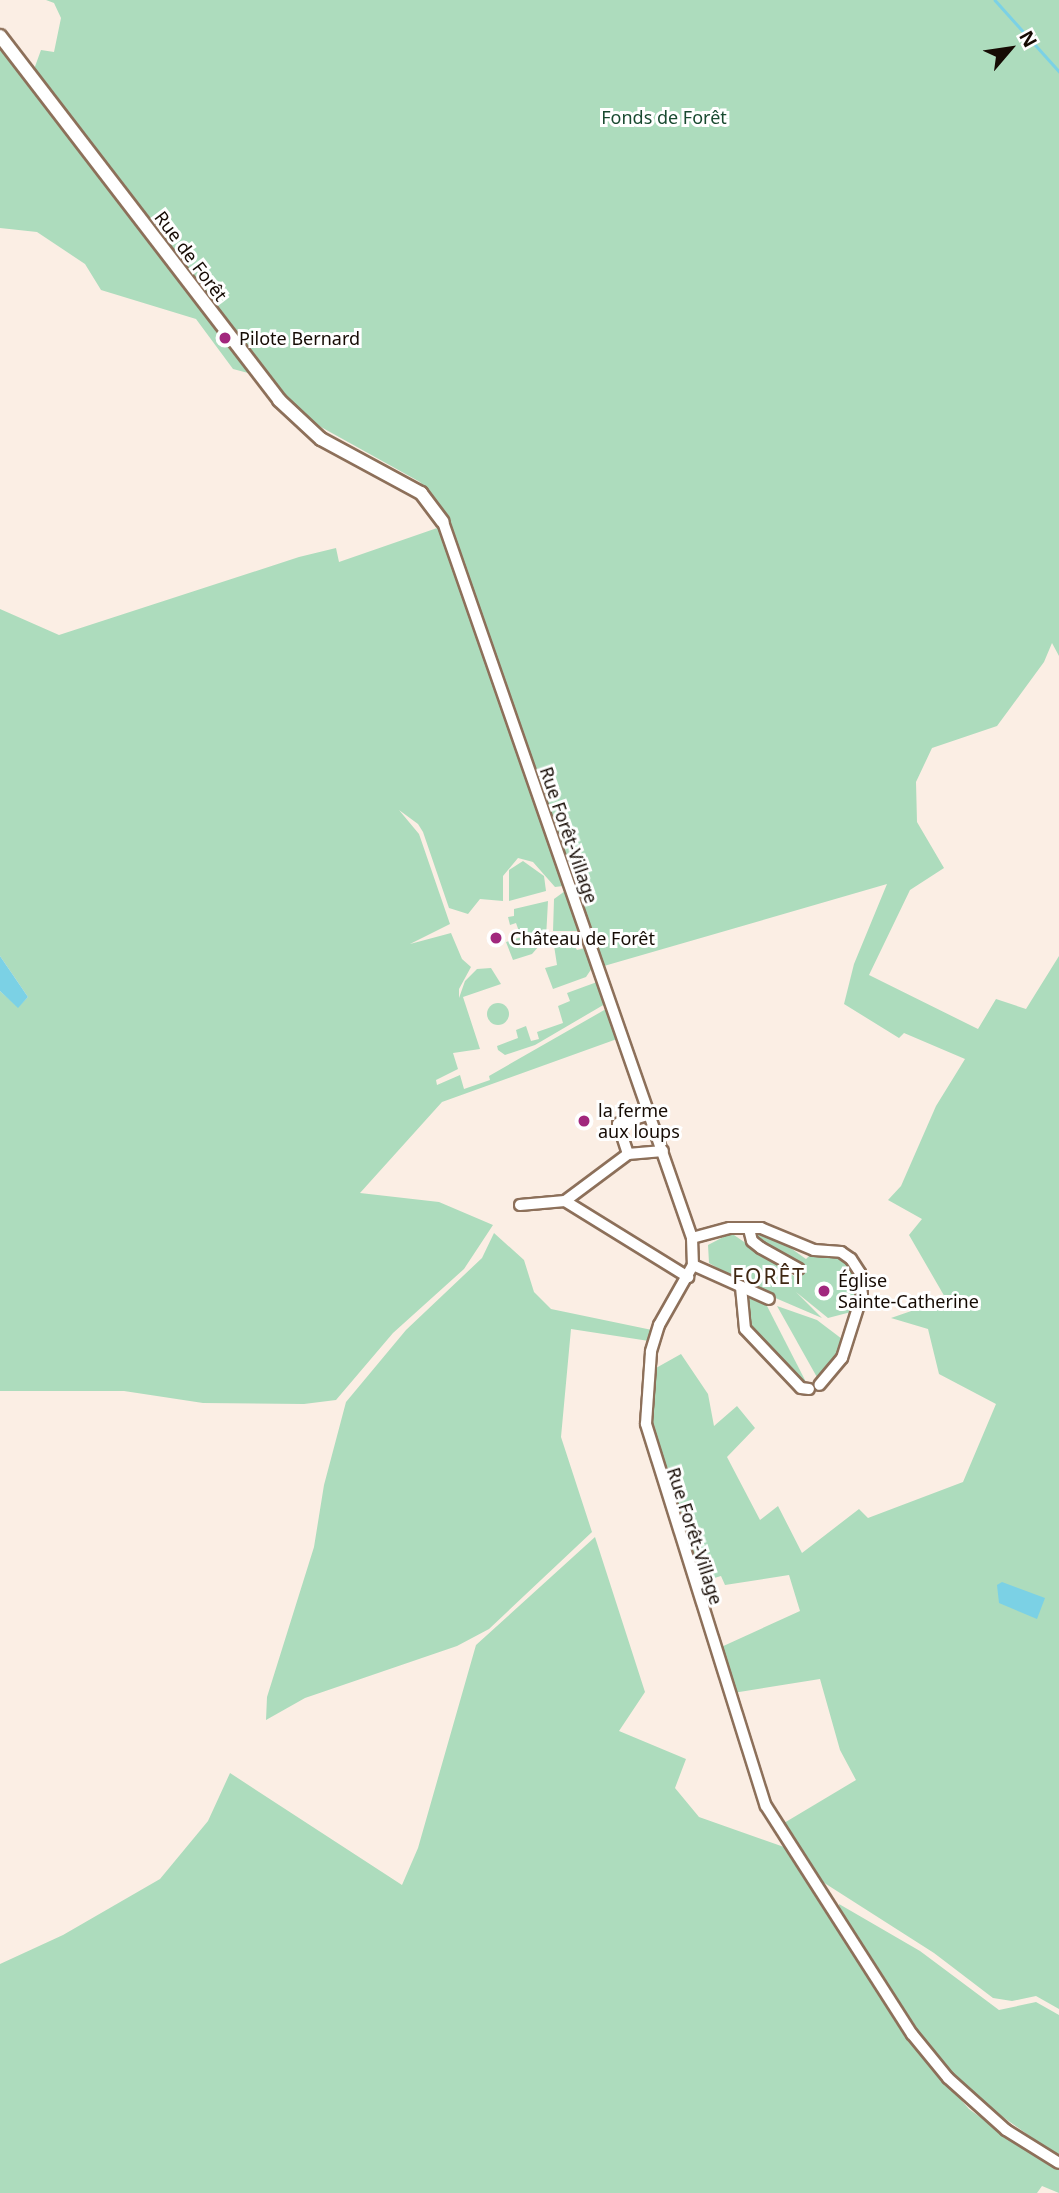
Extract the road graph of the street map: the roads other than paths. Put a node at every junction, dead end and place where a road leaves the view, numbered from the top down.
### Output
1 (0, 36) edge
2 (443, 522) joint
3 (650, 1114) junction
4 (663, 1151) junction
5 (628, 1154) junction
6 (565, 1201) junction
7 (520, 1205) dead end
8 (749, 1229) junction
9 (692, 1238) junction
10 (693, 1265) junction
11 (799, 1269) dead end
12 (688, 1277) junction
13 (741, 1287) junction
14 (769, 1299) dead end
15 (1059, 2163) edge

1 - 2 street, Rue de Forêt
2 - 3 street, Rue Forêt-Village
3 - 4 street, Rue Forêt-Village
3 - 5 street
4 - 5 street
4 - 9 street, Rue Forêt-Village
5 - 6 street
6 - 7 street
6 - 12 street
8 - 9 street
8 - 11 street
8 - 13 street
9 - 10 street, Rue Forêt-Village
10 - 12 street, Rue Forêt-Village
10 - 13 street
12 - 15 street, Rue Forêt-Village
13 - 14 street

